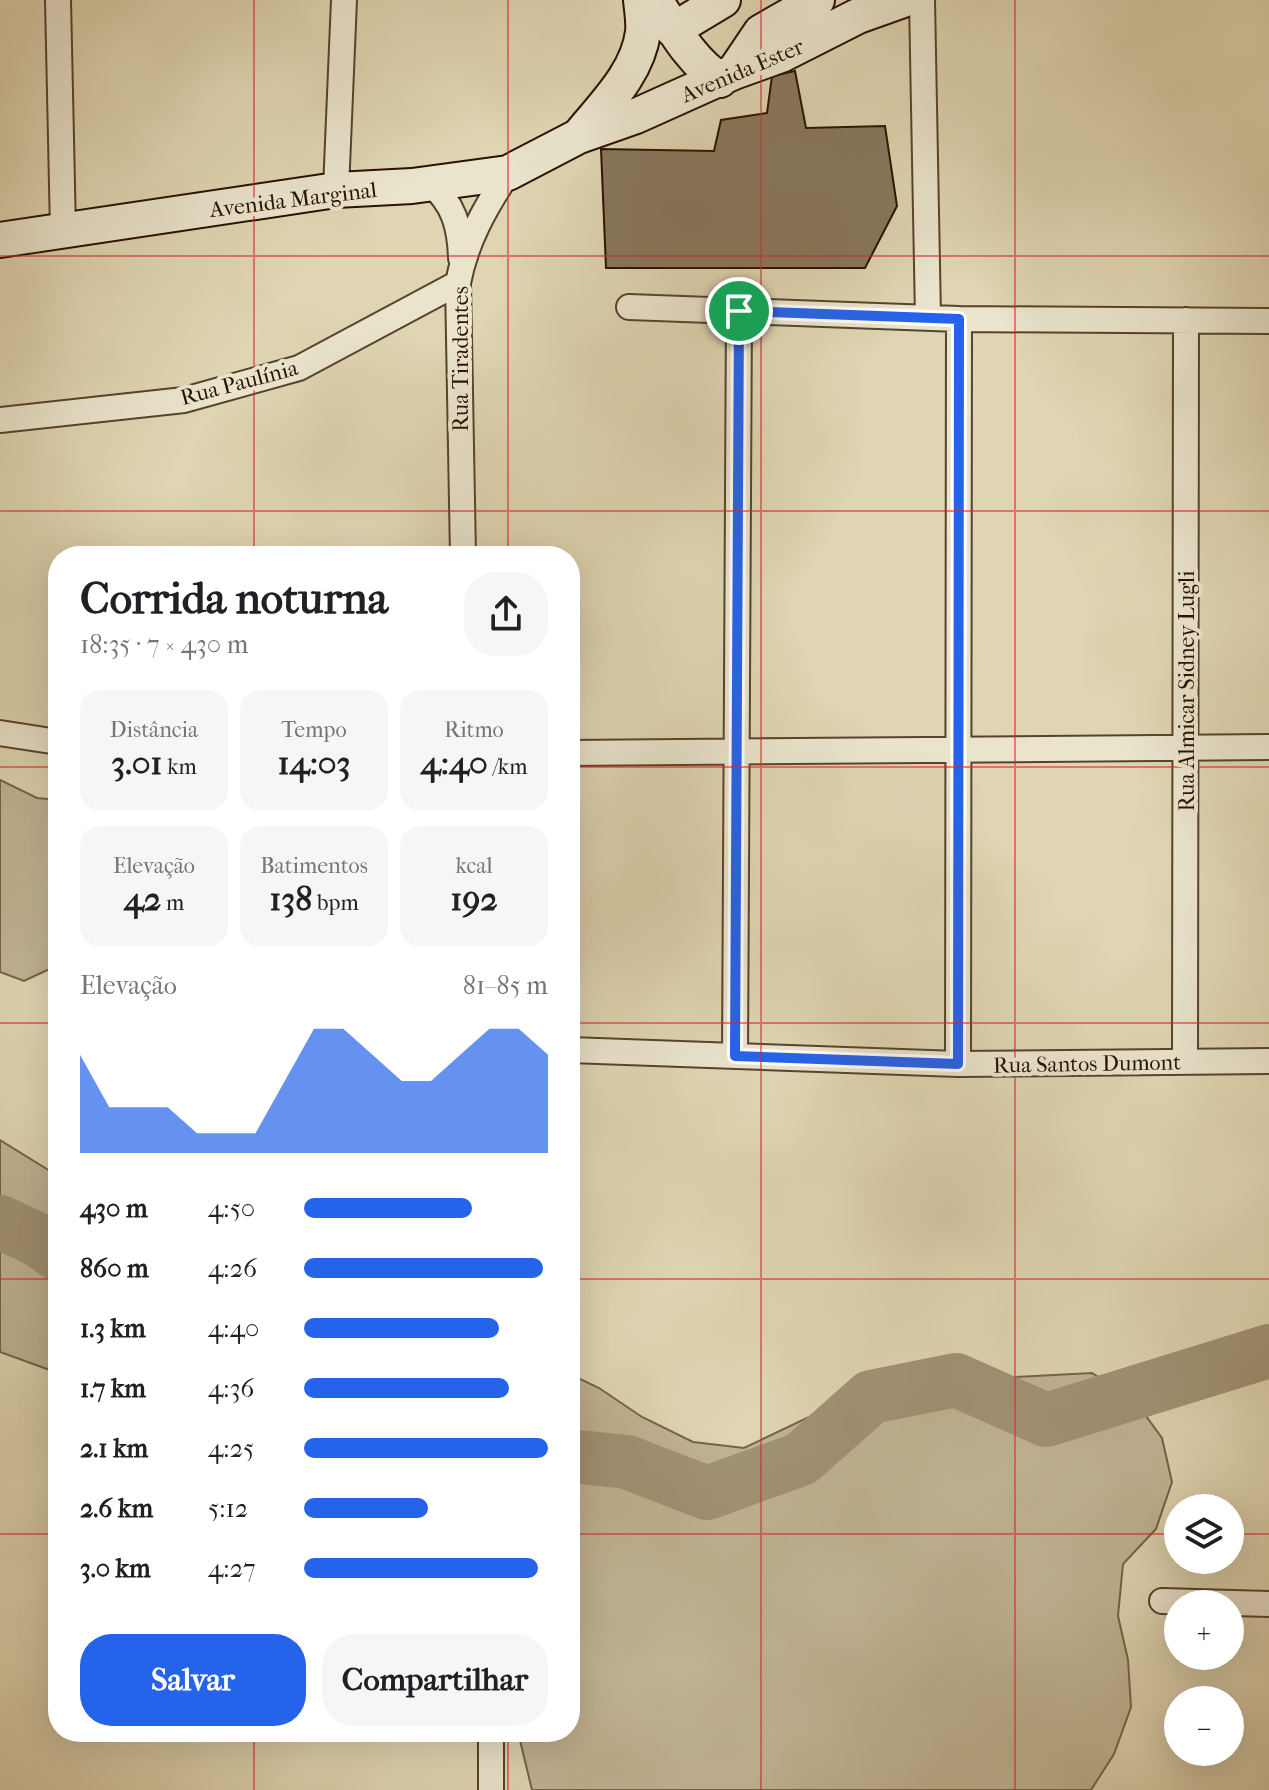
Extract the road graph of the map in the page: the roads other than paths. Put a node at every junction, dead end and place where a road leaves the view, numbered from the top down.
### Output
1 (58, 0) edge
2 (344, 0) edge
3 (641, 0) edge
4 (655, 0) edge
5 (723, 0) edge
6 (817, 0) edge
7 (903, 0) edge
8 (922, 0) edge
9 (673, 30) junction
10 (727, 76) junction
11 (579, 136) junction
12 (508, 173) junction
13 (429, 183) junction
14 (336, 190) junction
15 (63, 231) junction
16 (0, 240) edge
17 (460, 273) junction
18 (629, 307) dead end
19 (739, 311) junction
20 (928, 318) junction
21 (959, 319) junction
22 (1186, 320) junction
23 (1269, 321) edge
24 (0, 420) edge
25 (463, 546) edge
26 (0, 733) edge
27 (48, 740) edge
28 (1269, 747) edge
29 (1186, 748) junction
30 (958, 750) junction
31 (737, 751) junction
32 (580, 753) edge
33 (580, 1050) edge
34 (735, 1056) junction
35 (1269, 1061) edge
36 (1185, 1062) junction
37 (958, 1064) junction
38 (1162, 1601) dead end
39 (1269, 1604) edge
40 (491, 1742) edge
41 (491, 1790) edge

1 - 15 street
2 - 14 street
3 - 11 street
4 - 9 street
5 - 9 street
6 - 10 street
7 - 10 street, Avenida Ester
8 - 20 street
9 - 10 street
10 - 11 street, Avenida Ester
11 - 12 street, Avenida Marginal
12 - 13 street, Avenida Marginal
12 - 17 street, Rua Tiradentes
13 - 14 street, Avenida Marginal
13 - 17 street
14 - 15 street, Avenida Marginal
15 - 16 street, Avenida Marginal
17 - 24 street, Rua Paulínia
17 - 25 street, Rua Tiradentes
18 - 19 street
19 - 20 street
19 - 31 street
20 - 21 street
21 - 22 street
21 - 30 street
22 - 23 street
22 - 29 street, Rua Almicar Sidney Lugli
26 - 27 street
28 - 29 street
29 - 30 street
29 - 36 street, Rua Almicar Sidney Lugli
30 - 31 street
30 - 37 street
31 - 32 street
31 - 34 street
33 - 34 street, Rua Santos Dumont
34 - 37 street, Rua Santos Dumont
35 - 36 street, Rua Santos Dumont
36 - 37 street, Rua Santos Dumont
38 - 39 street
40 - 41 street

